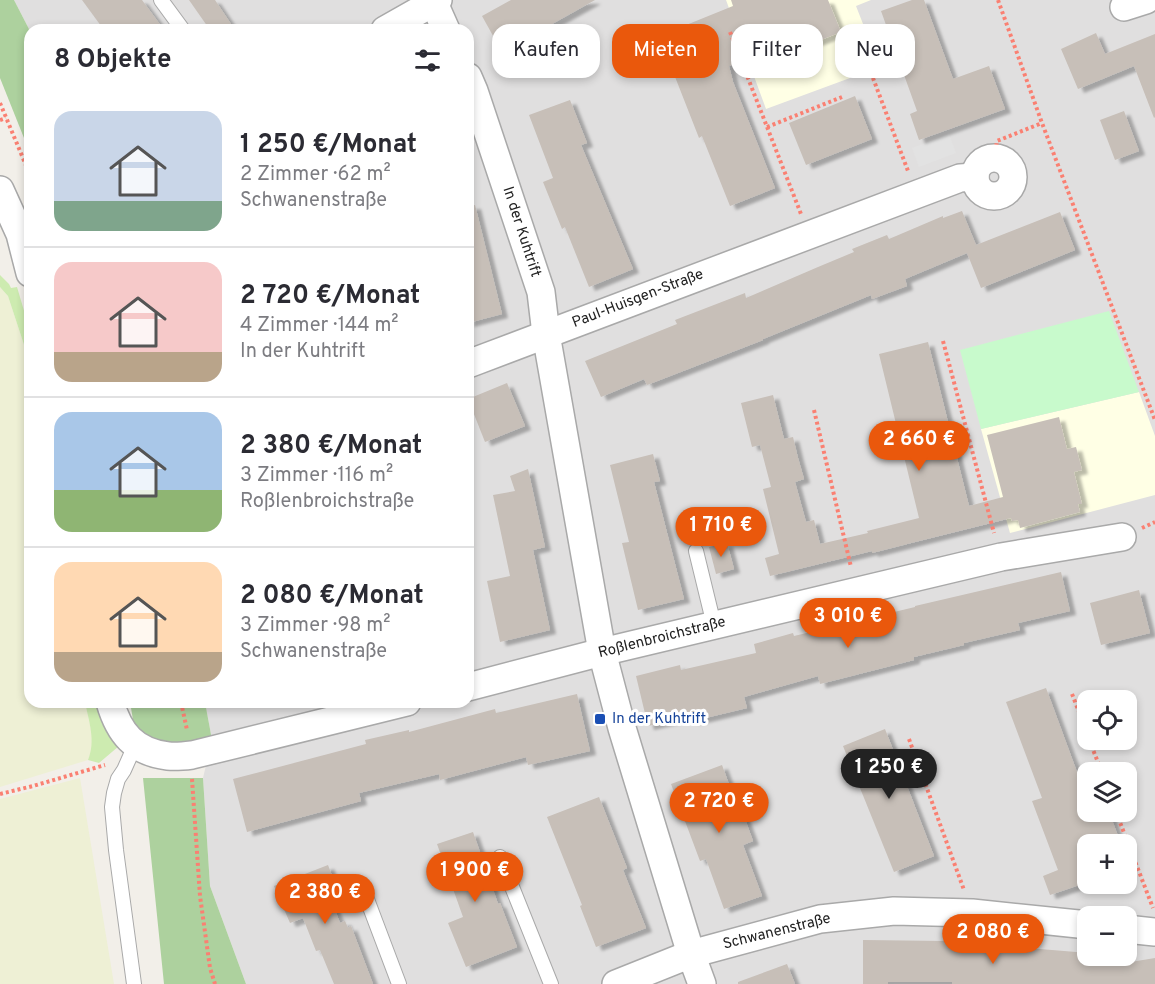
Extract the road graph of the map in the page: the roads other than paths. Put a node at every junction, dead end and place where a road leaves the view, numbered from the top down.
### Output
1 (161, 0) edge
2 (434, 1) edge
3 (179, 24) edge
4 (395, 24) edge
5 (444, 24) edge
6 (474, 91) edge
7 (994, 158) road end
8 (0, 189) edge
9 (16, 235) edge
10 (24, 257) edge
11 (546, 334) junction
12 (474, 362) edge
13 (1122, 537) dead end
14 (696, 551) dead end
15 (714, 625) junction
16 (602, 652) junction
17 (474, 685) edge
18 (112, 708) edge
19 (383, 708) edge
20 (133, 749) junction
21 (500, 857) dead end
22 (365, 894) dead end
23 (1077, 924) edge
24 (1137, 930) edge
25 (1155, 932) edge
26 (691, 954) junction
27 (134, 984) edge
28 (399, 984) edge
29 (551, 984) edge
30 (616, 984) edge
31 (702, 984) edge

1 - 3 lane
2 - 4 street
2 - 5 street
6 - 11 street, In der Kuhtrift
7 - 11 street, Paul-Huisgen-Straße
8 - 9 street
9 - 10 street
11 - 12 street, Paul-Huisgen-Straße
11 - 16 street, In der Kuhtrift
13 - 15 street, Roßlenbroichstraße
14 - 15 lane
15 - 16 street, Roßlenbroichstraße
16 - 17 street, Roßlenbroichstraße
16 - 26 street, In der Kuhtrift
18 - 20 street
19 - 20 street
20 - 27 lane
21 - 29 lane
22 - 28 lane
23 - 26 street, Schwanenstraße
24 - 25 street
26 - 30 street, Schwanenstraße
26 - 31 street, In der Kuhtrift

